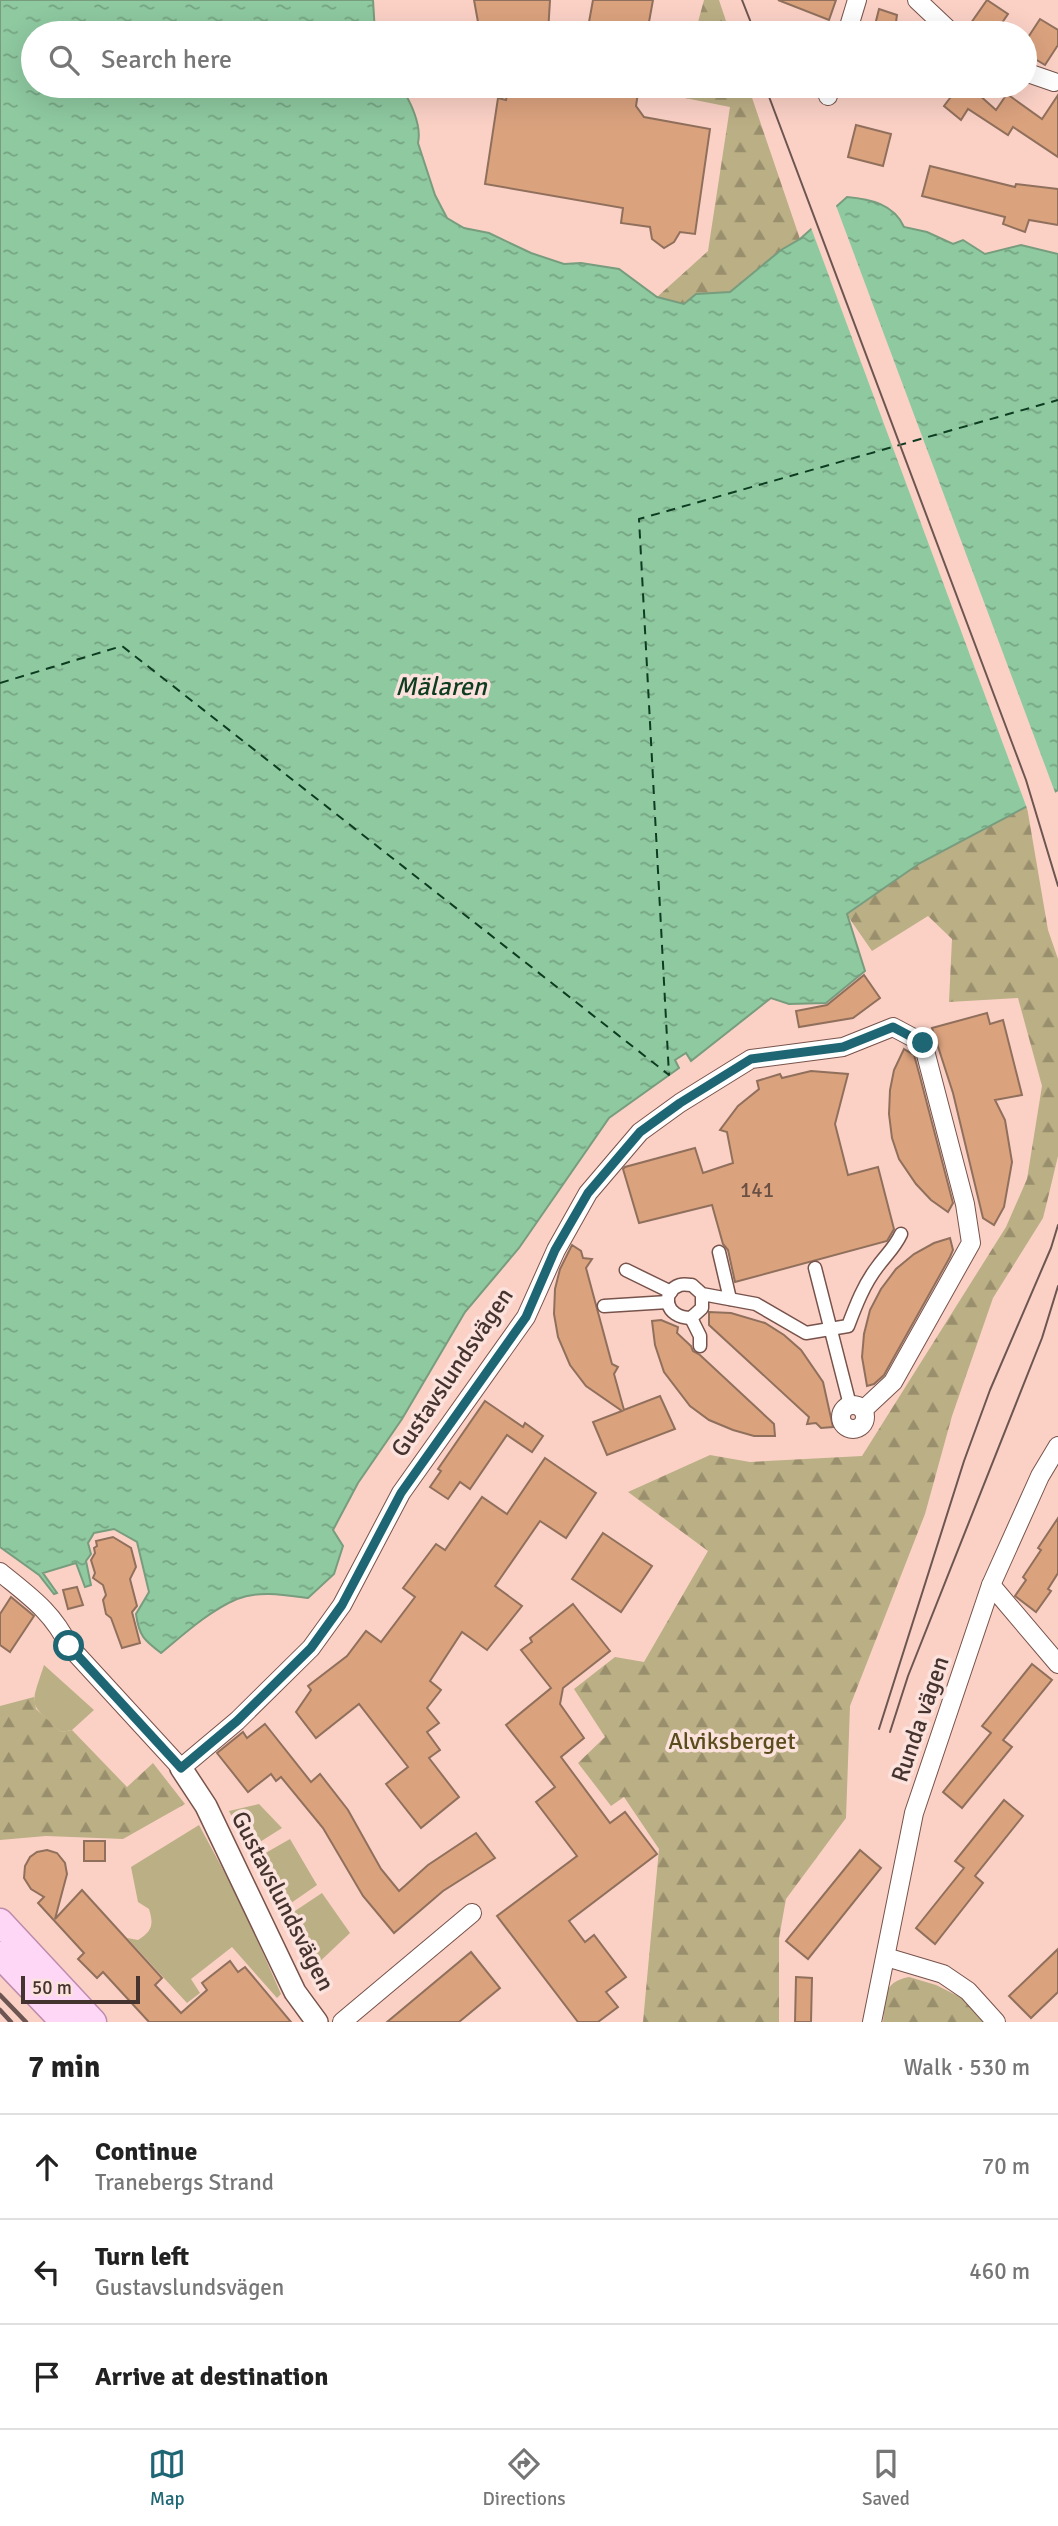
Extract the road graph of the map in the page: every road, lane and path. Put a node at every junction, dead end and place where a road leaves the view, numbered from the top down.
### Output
1 (857, 0) edge
2 (917, 0) edge
3 (851, 21) edge
4 (939, 21) edge
5 (1037, 76) edge
6 (1054, 82) dead end
7 (901, 1234) dead end
8 (719, 1252) dead end
9 (816, 1268) dead end
10 (626, 1270) dead end
11 (702, 1294) junction
12 (669, 1297) junction
13 (730, 1299) junction
14 (604, 1306) dead end
15 (691, 1318) junction
16 (830, 1330) junction
17 (700, 1346) dead end
18 (856, 1407) joint
19 (1058, 1446) edge
20 (0, 1572) edge
21 (990, 1586) junction
22 (1058, 1664) edge
23 (181, 1768) junction
24 (472, 1913) dead end
25 (0, 1922) edge
26 (0, 1955) edge
27 (886, 1957) junction
28 (64, 2022) edge
29 (93, 2022) edge
30 (317, 2022) edge
31 (342, 2022) edge
32 (872, 2022) edge
33 (996, 2022) edge

1 - 3 street
2 - 4 street
5 - 6 street
7 - 16 street
8 - 13 street
9 - 16 street
10 - 12 street
11 - 12 street
11 - 13 street
11 - 15 street
12 - 14 street
12 - 15 street
13 - 16 street
15 - 17 street
16 - 18 street
18 - 23 street, Gustavslundsvägen
19 - 21 street, Runda vägen
20 - 23 street
21 - 22 street
21 - 27 street, Runda vägen
23 - 30 street, Gustavslundsvägen
24 - 31 street, Gustavslundsvägen
25 - 29 main road
26 - 28 main road
27 - 32 street, Runda vägen
27 - 33 street

